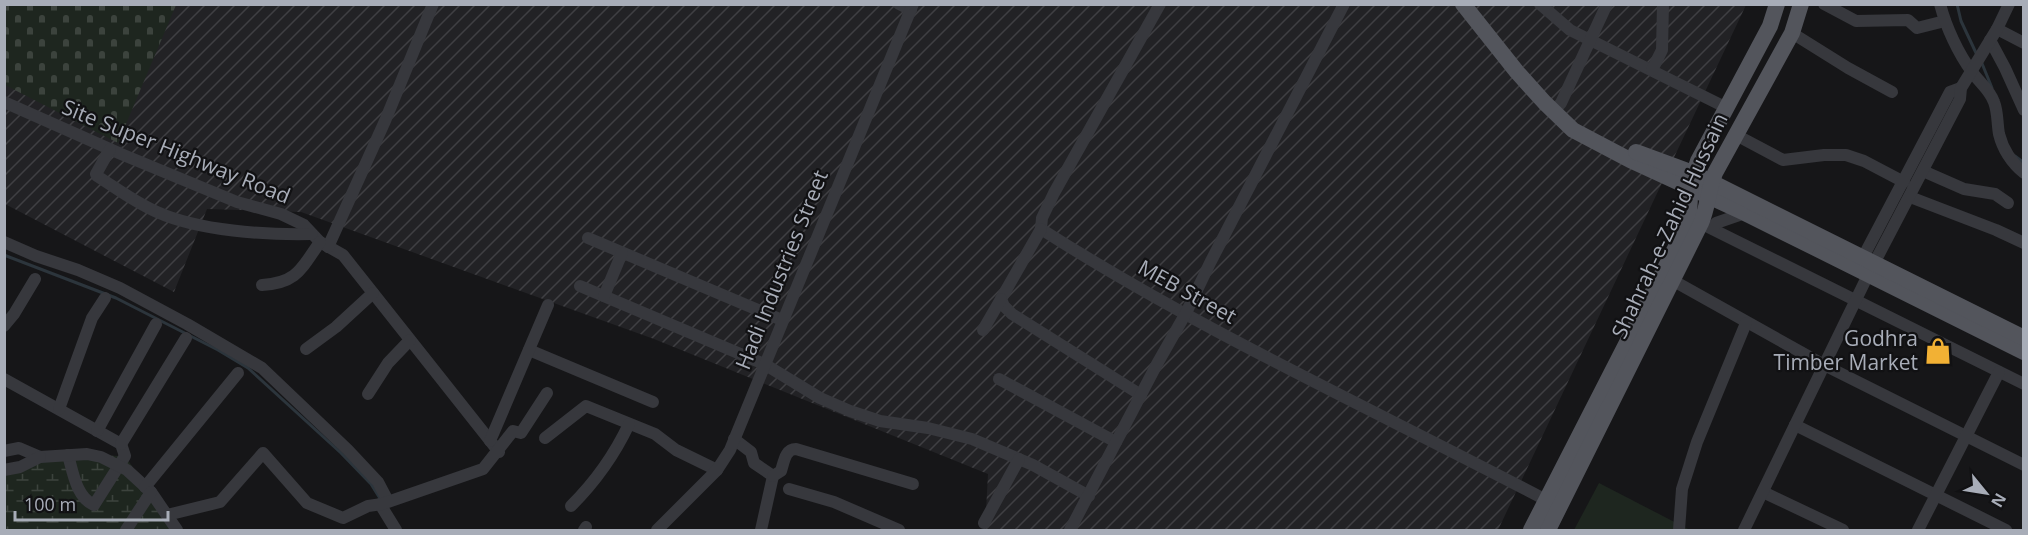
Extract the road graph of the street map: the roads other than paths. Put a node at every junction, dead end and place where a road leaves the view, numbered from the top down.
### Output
1 (433, 4) edge
2 (899, 4) edge
3 (1160, 4) edge
4 (1344, 4) edge
5 (1463, 4) edge
6 (1607, 4) edge
7 (1663, 4) edge
8 (1777, 4) edge
9 (1801, 4) edge
10 (1824, 4) edge
11 (1940, 4) edge
12 (2009, 4) edge
13 (912, 7) edge
14 (1546, 7) edge
15 (1945, 21) junction
16 (1997, 29) junction
17 (1792, 33) junction
18 (1591, 41) junction
19 (2024, 44) edge
20 (1986, 46) junction
21 (1973, 67) junction
22 (1652, 70) junction
23 (1961, 88) junction
24 (1892, 92) dead end
25 (4, 102) edge
26 (1725, 107) junction
27 (2024, 110) edge
28 (1558, 115) junction
29 (1736, 135) junction
30 (110, 149) junction
31 (1923, 171) junction
32 (2024, 173) edge
33 (1691, 180) junction
34 (1904, 182) junction
35 (1709, 189) junction
36 (1910, 197) junction
37 (2008, 203) dead end
38 (1745, 213) junction
39 (1701, 223) junction
40 (1041, 230) junction
41 (588, 238) dead end
42 (320, 241) junction
43 (4, 242) edge
44 (2024, 243) edge
45 (622, 253) junction
46 (1866, 266) junction
47 (35, 279) dead end
48 (1672, 280) junction
49 (262, 285) dead end
50 (580, 286) dead end
51 (373, 293) junction
52 (604, 296) junction
53 (105, 298) dead end
54 (1001, 299) junction
55 (1855, 301) junction
56 (548, 305) dead end
57 (1186, 313) junction
58 (782, 320) junction
59 (1746, 323) junction
60 (156, 324) dead end
61 (4, 326) edge
62 (983, 330) dead end
63 (186, 338) dead end
64 (2024, 338) edge
65 (410, 340) junction
66 (306, 349) dead end
67 (529, 350) junction
68 (2024, 352) edge
69 (764, 364) junction
70 (1824, 365) junction
71 (1999, 372) junction
72 (238, 373) dead end
73 (4, 379) edge
74 (999, 379) dead end
75 (2024, 384) edge
76 (548, 393) dead end
77 (368, 394) dead end
78 (1141, 395) junction
79 (653, 402) dead end
80 (59, 409) junction
81 (629, 424) junction
82 (1795, 425) junction
83 (98, 431) junction
84 (1966, 436) junction
85 (545, 438) dead end
86 (734, 439) junction
87 (490, 441) junction
88 (1116, 442) junction
89 (121, 444) junction
90 (4, 451) edge
91 (499, 452) junction
92 (68, 455) junction
93 (40, 457) junction
94 (1019, 459) junction
95 (2024, 465) edge
96 (120, 467) junction
97 (4, 470) edge
98 (717, 470) junction
99 (773, 476) junction
100 (913, 484) dead end
101 (789, 489) dead end
102 (148, 490) junction
103 (1763, 492) junction
104 (1936, 495) junction
105 (1089, 496) junction
106 (1546, 500) junction
107 (384, 503) junction
108 (571, 506) dead end
109 (166, 515) junction
110 (984, 523) dead end
111 (174, 529) edge
112 (126, 531) edge
113 (396, 531) edge
114 (657, 531) edge
115 (761, 531) edge
116 (899, 531) edge
117 (1070, 531) edge
118 (1531, 531) edge
119 (1548, 531) edge
120 (1679, 531) edge
121 (1744, 531) edge
122 (1843, 531) edge
123 (1918, 531) edge
124 (2006, 531) edge

1 - 42 street
2 - 13 street
3 - 40 street
4 - 57 street
5 - 28 main road
6 - 18 street
7 - 22 street
8 - 26 main road, Shahrah-e-Zahid Hussain
9 - 17 main road, Shahrah-e-Zahid Hussain
10 - 15 street
11 - 15 street
12 - 16 street
13 - 58 street, Hadi Industries Street
14 - 18 street
15 - 21 street
16 - 19 street
16 - 20 street
17 - 24 street
17 - 29 main road, Shahrah-e-Zahid Hussain
18 - 22 street
18 - 28 street
20 - 21 street
20 - 27 street
21 - 23 street
21 - 32 street
22 - 26 street
23 - 31 street
23 - 34 street
25 - 30 street, Site Super Highway Road
26 - 33 main road, Shahrah-e-Zahid Hussain
28 - 33 main road
29 - 34 street
29 - 35 main road, Shahrah-e-Zahid Hussain
30 - 42 street, Site Super Highway Road
30 - 42 street
31 - 36 street
31 - 37 street
33 - 35 main road
33 - 39 main road, Shahrah-e-Zahid Hussain
34 - 46 street
35 - 38 main road
35 - 39 main road, Shahrah-e-Zahid Hussain
35 - 46 main road
36 - 44 street
36 - 46 street
38 - 39 street
38 - 46 main road
39 - 48 main road, Shahrah-e-Zahid Hussain
39 - 55 street
39 - 106 main road, Shahrah-e-Zahid Hussain
40 - 54 street
40 - 57 street, MEB Street
41 - 45 street
42 - 49 street
42 - 51 street, Site Super Highway Road
43 - 107 street
45 - 52 street
45 - 58 street
46 - 55 street
46 - 64 main road
46 - 68 main road
47 - 61 street
48 - 59 street
48 - 119 main road, Shahrah-e-Zahid Hussain
50 - 52 street
51 - 65 street, Site Super Highway Road
51 - 66 street
52 - 69 street
53 - 80 street
54 - 62 street
54 - 78 street
55 - 70 street
55 - 71 street
56 - 67 street
57 - 78 street
57 - 106 street, MEB Street
58 - 69 street, Hadi Industries Street
59 - 70 street
59 - 120 street
60 - 83 street
63 - 89 street
65 - 77 street
65 - 87 street, Site Super Highway Road
67 - 79 street
67 - 87 street
69 - 86 street, Hadi Industries Street
69 - 94 street
70 - 82 street
70 - 84 street
71 - 75 street
71 - 84 street
72 - 102 street
73 - 80 street
74 - 88 street
76 - 91 street
78 - 88 street
80 - 83 street
81 - 85 street
81 - 98 street
81 - 108 street
82 - 103 street
82 - 104 street
83 - 89 street
84 - 95 street
84 - 104 street
86 - 98 street, Hadi Industries Street
86 - 99 street
87 - 91 street, Site Super Highway Road
88 - 105 street
89 - 96 street
90 - 93 street
91 - 107 street
92 - 93 street
92 - 96 street
92 - 96 street
93 - 97 street
94 - 105 street
94 - 110 street
96 - 102 street
98 - 114 street, Hadi Industries Street
99 - 100 street
99 - 115 street
101 - 116 street
102 - 109 street
102 - 112 street
103 - 121 street
103 - 122 street
104 - 123 street
104 - 124 street
105 - 117 street
106 - 118 main road, Shahrah-e-Zahid Hussain
107 - 109 street
107 - 113 street
109 - 111 street

